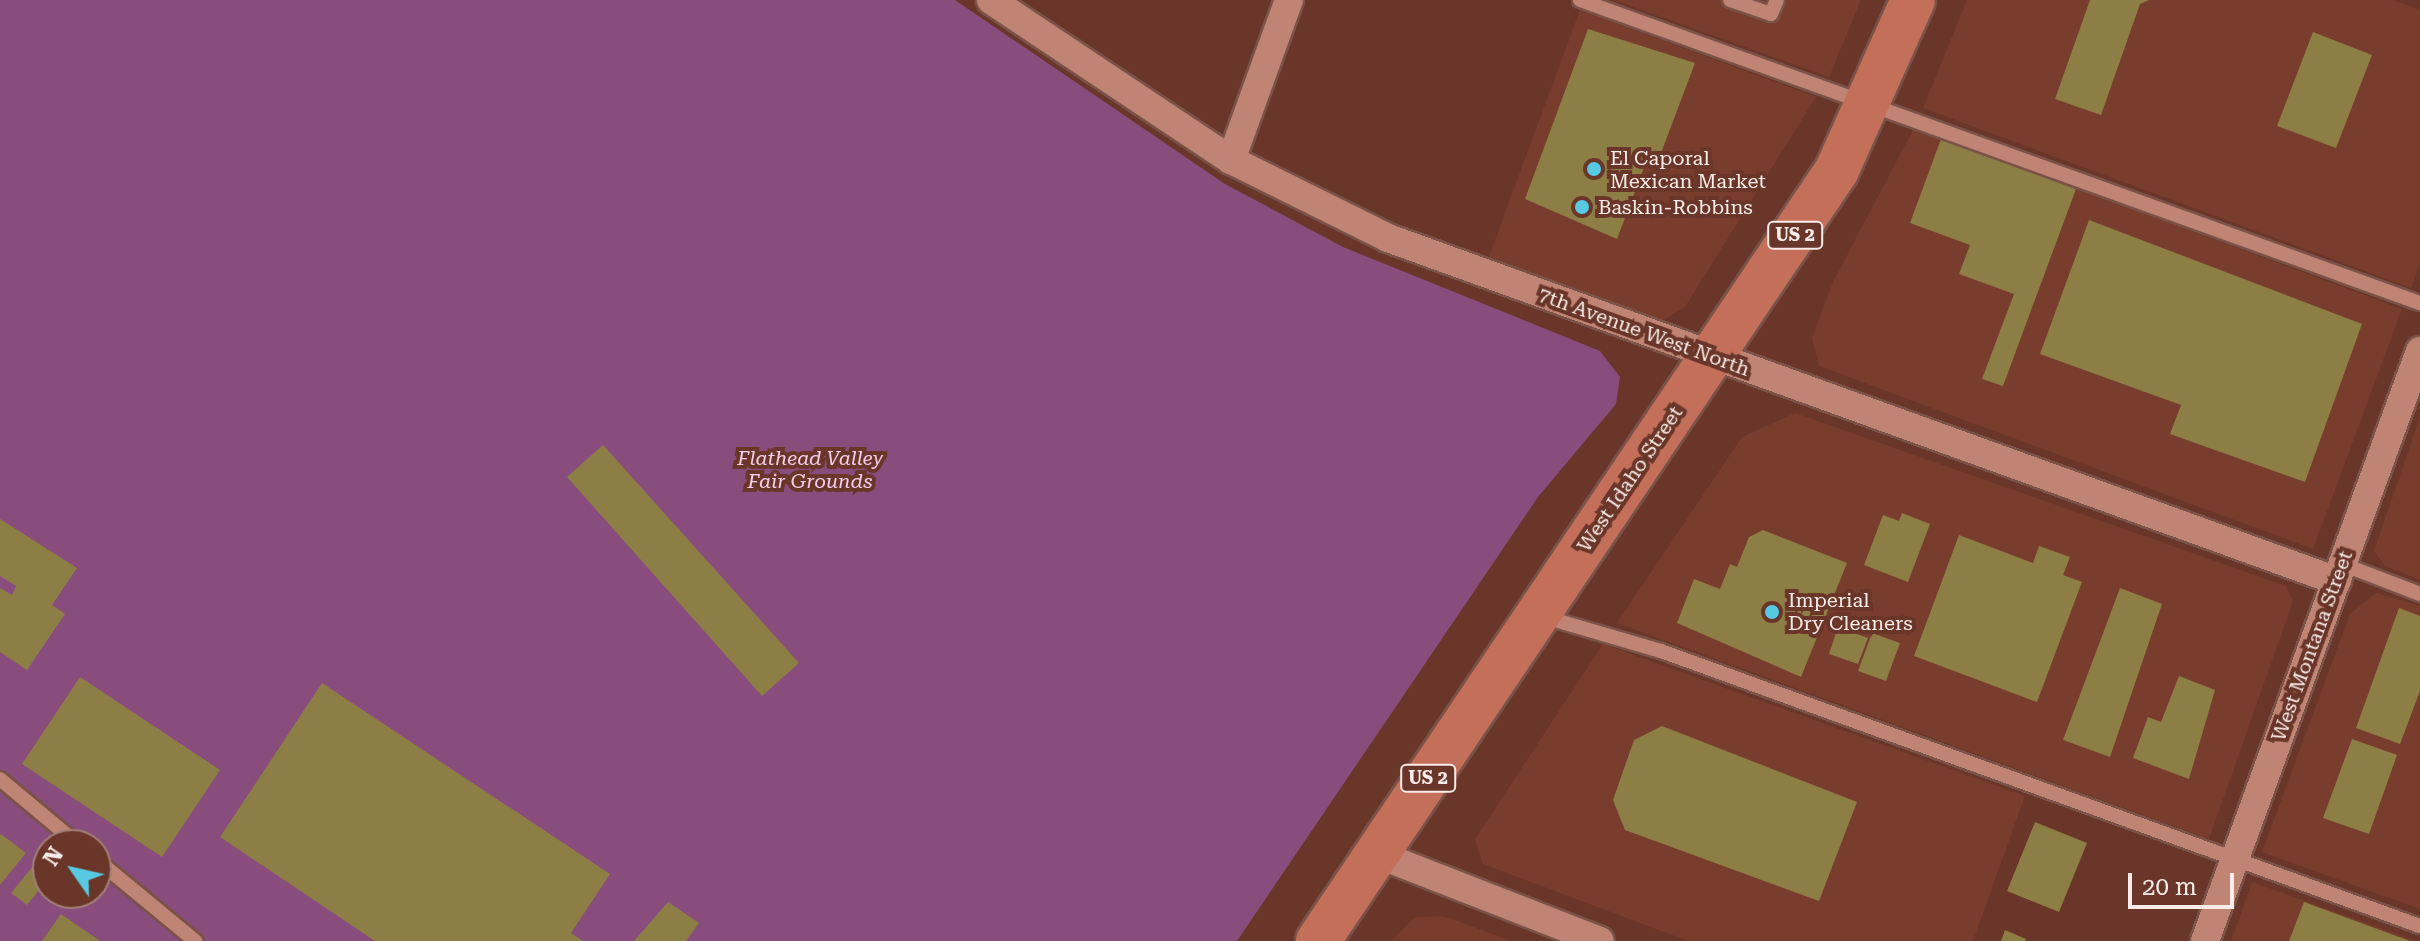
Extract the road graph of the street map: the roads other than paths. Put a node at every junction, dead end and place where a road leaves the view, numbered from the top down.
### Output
1 (991, 0) edge
2 (1289, 0) edge
3 (1580, 0) edge
4 (1730, 0) edge
5 (1777, 0) edge
6 (1913, 0) edge
7 (1870, 109) junction
8 (1231, 160) junction
9 (2420, 303) edge
10 (2420, 351) edge
11 (1711, 357) junction
12 (2339, 573) junction
13 (2420, 594) edge
14 (1537, 615) junction
15 (0, 779) edge
16 (60, 829) edge
17 (1377, 854) junction
18 (2235, 859) junction
19 (112, 872) edge
20 (2420, 926) edge
21 (195, 941) edge
22 (1318, 941) edge
23 (1600, 941) edge
24 (2205, 941) edge

1 - 8 street, 7th Avenue West North
2 - 8 street
3 - 7 lane
4 - 5 lane
6 - 7 highway, West Idaho Street / US 2
7 - 9 lane
7 - 11 highway, West Idaho Street / US 2
8 - 11 street, 7th Avenue West North
10 - 12 street, West Montana Street
11 - 12 street, 7th Avenue West North
11 - 14 highway, West Idaho Street / US 2
12 - 13 lane
12 - 18 street, West Montana Street
14 - 17 highway, West Idaho Street / US 2
14 - 18 lane
15 - 16 lane
17 - 22 highway, West Idaho Street / US 2
17 - 23 street
18 - 20 lane
18 - 24 street, West Montana Street
19 - 21 lane

